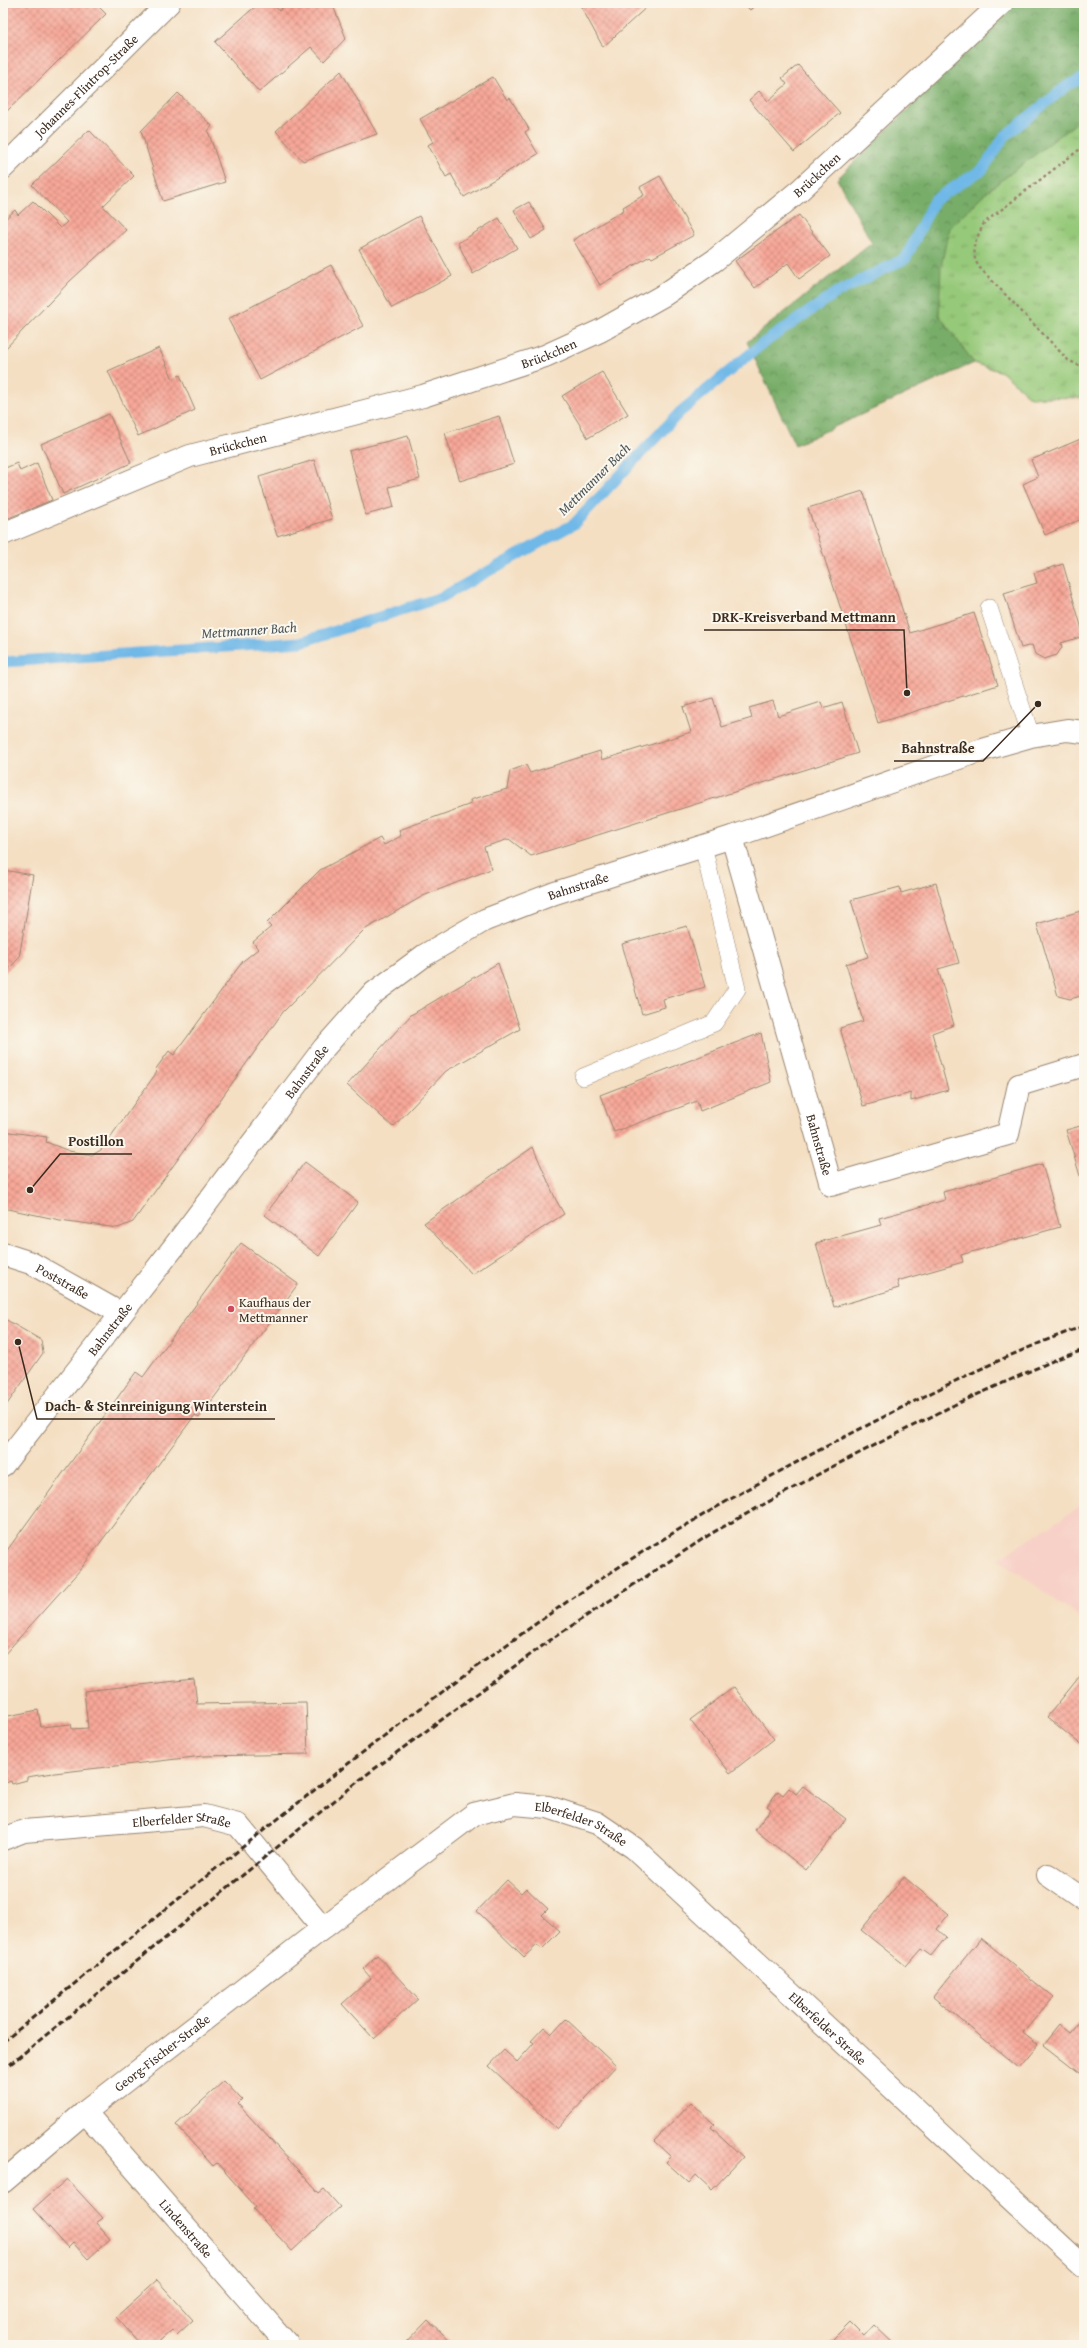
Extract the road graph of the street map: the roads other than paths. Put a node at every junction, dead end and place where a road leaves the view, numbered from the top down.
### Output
1 (169, 3) edge
2 (1002, 3) edge
3 (3, 168) edge
4 (3, 534) edge
5 (990, 608) dead end
6 (1084, 732) edge
7 (1031, 736) junction
8 (732, 837) junction
9 (704, 846) junction
10 (1084, 1065) edge
11 (584, 1077) dead end
12 (3, 1254) edge
13 (120, 1313) junction
14 (3, 1464) edge
15 (3, 1839) edge
16 (1048, 1875) dead end
17 (1084, 1900) edge
18 (323, 1928) junction
19 (84, 2112) junction
20 (3, 2182) edge
21 (1084, 2266) edge
22 (288, 2345) edge

1 - 3 street, Johannes-Flintrop-Straße
2 - 4 street, Brückchen
5 - 7 lane
6 - 7 street, Bahnstraße
7 - 8 street, Bahnstraße
8 - 9 street, Bahnstraße
8 - 10 street, Bahnstraße
9 - 11 lane
9 - 13 street, Bahnstraße
12 - 13 street, Poststraße
13 - 14 street, Bahnstraße
15 - 18 street, Elberfelder Straße
16 - 17 street
18 - 19 street, Georg-Fischer-Straße
18 - 21 street, Elberfelder Straße
19 - 20 street, Georg-Fischer-Straße
19 - 22 street, Lindenstraße

